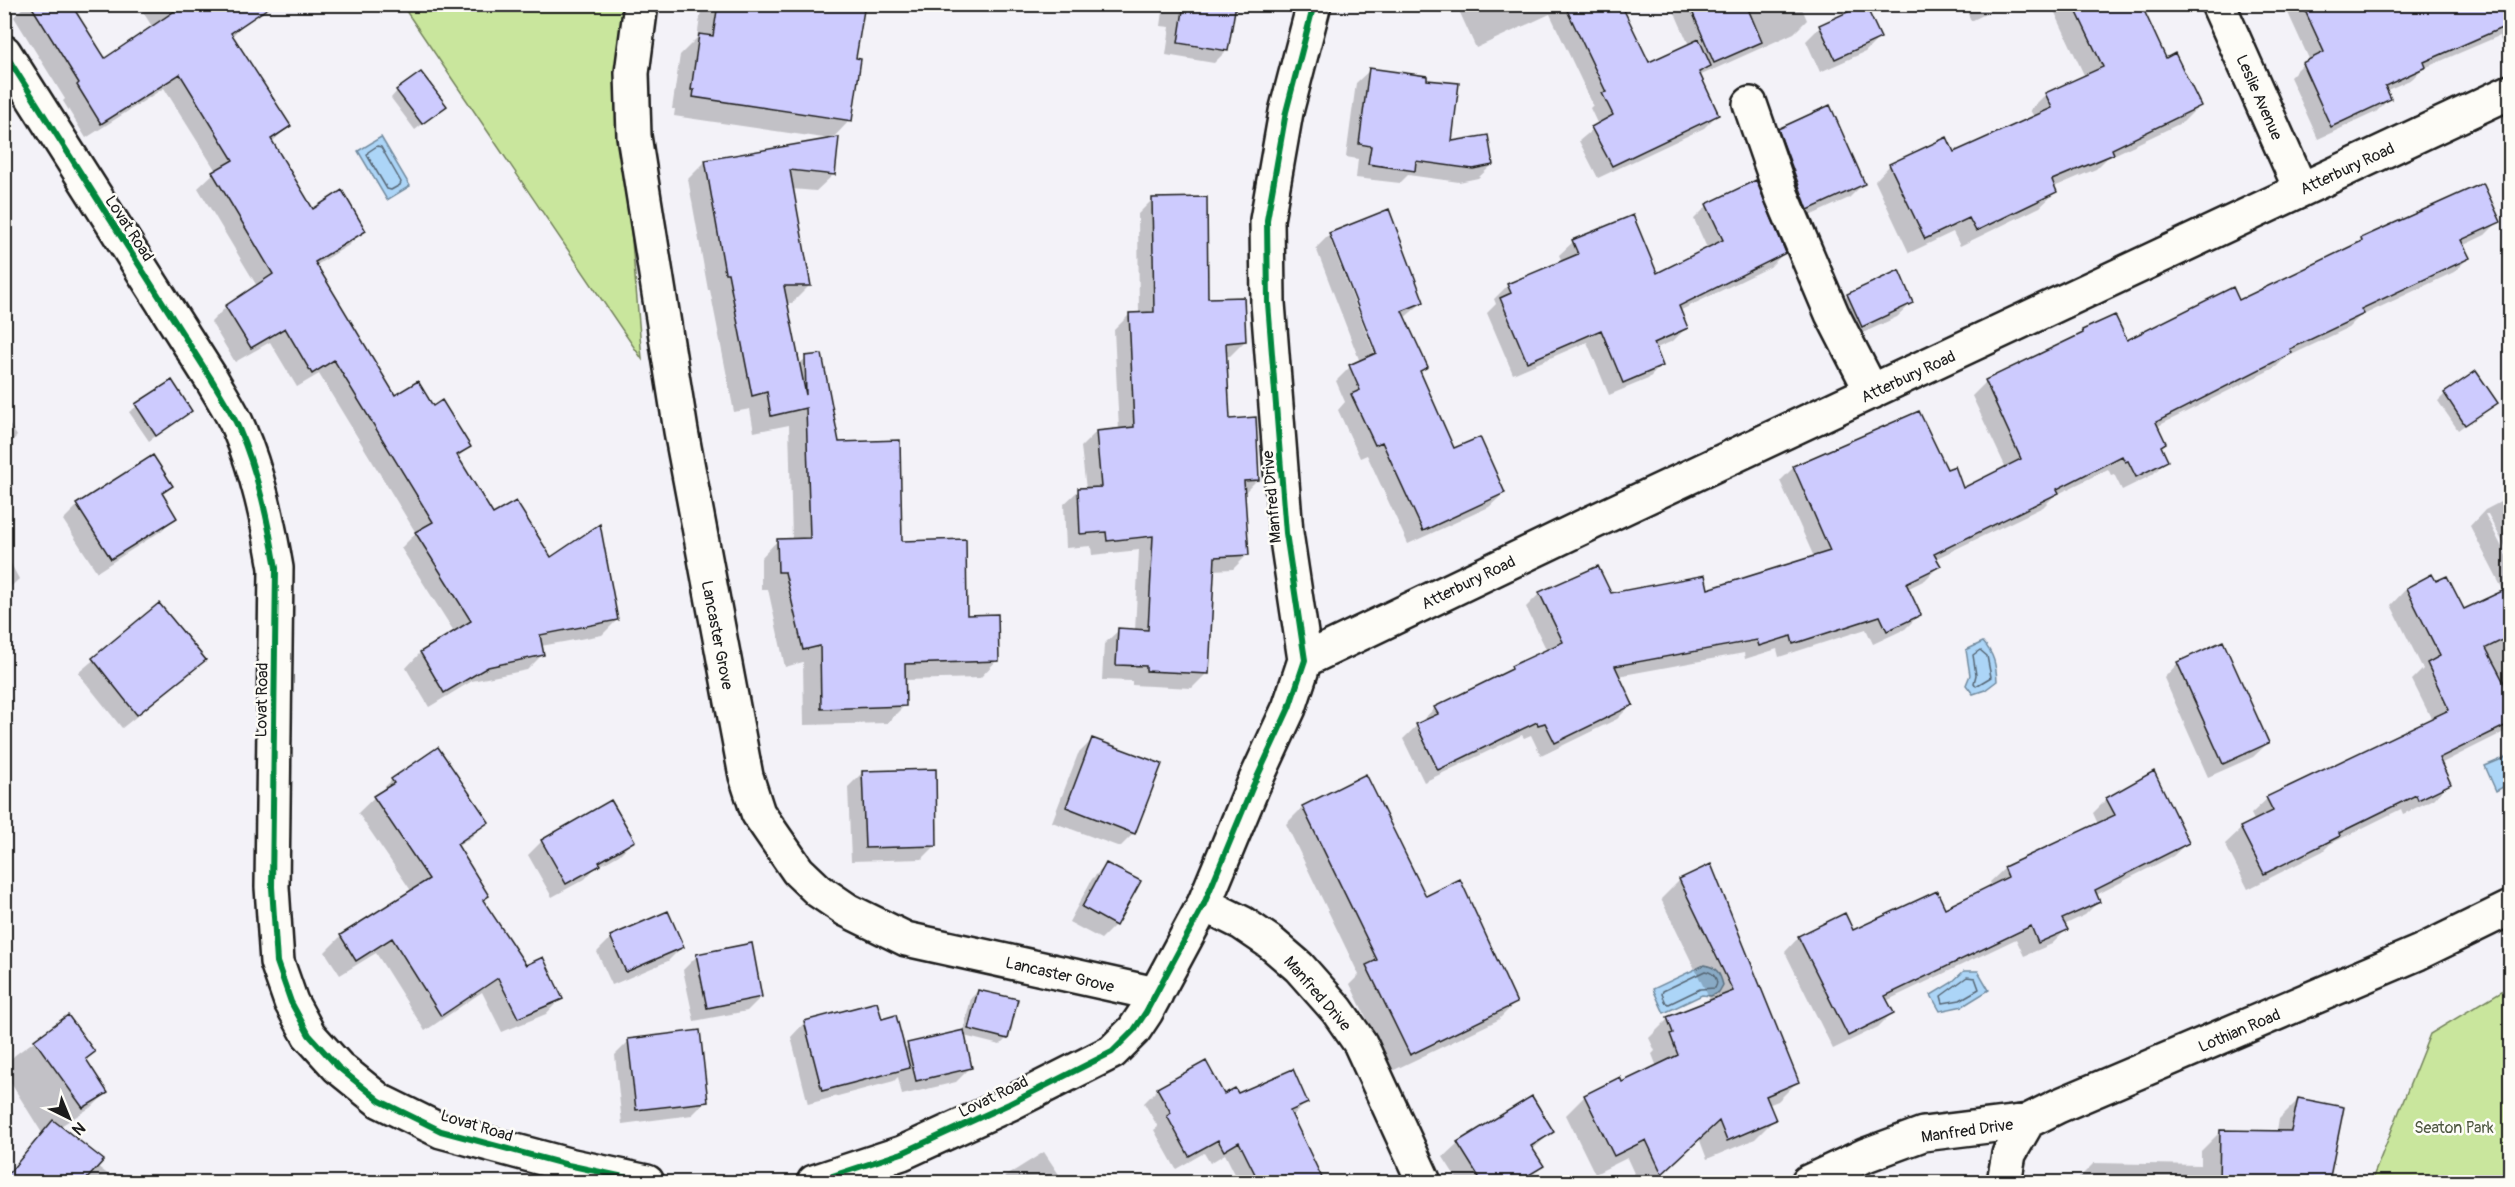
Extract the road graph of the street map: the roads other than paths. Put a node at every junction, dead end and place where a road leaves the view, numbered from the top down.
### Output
1 (641, 4) edge
2 (1314, 4) edge
3 (2218, 4) edge
4 (4, 52) edge
5 (2511, 92) edge
6 (1750, 104) dead end
7 (2301, 190) junction
8 (1872, 392) junction
9 (1305, 660) junction
10 (1204, 904) junction
11 (2511, 908) edge
12 (1156, 994) junction
13 (2028, 1121) junction
14 (647, 1182) edge
15 (814, 1182) edge
16 (1424, 1182) edge
17 (1808, 1182) edge
18 (2004, 1182) edge

1 - 12 street, Lancaster Grove
2 - 9 street, Manfred Drive
3 - 7 street, Leslie Avenue
4 - 14 street, Lovat Road
5 - 7 street, Atterbury Road
6 - 8 street
7 - 8 street, Atterbury Road
8 - 9 street, Atterbury Road
9 - 10 street, Manfred Drive
10 - 12 street, Manfred Drive
10 - 16 street, Manfred Drive
11 - 13 street, Lothian Road
12 - 15 street, Lovat Road
13 - 17 street, Manfred Drive
13 - 18 street

